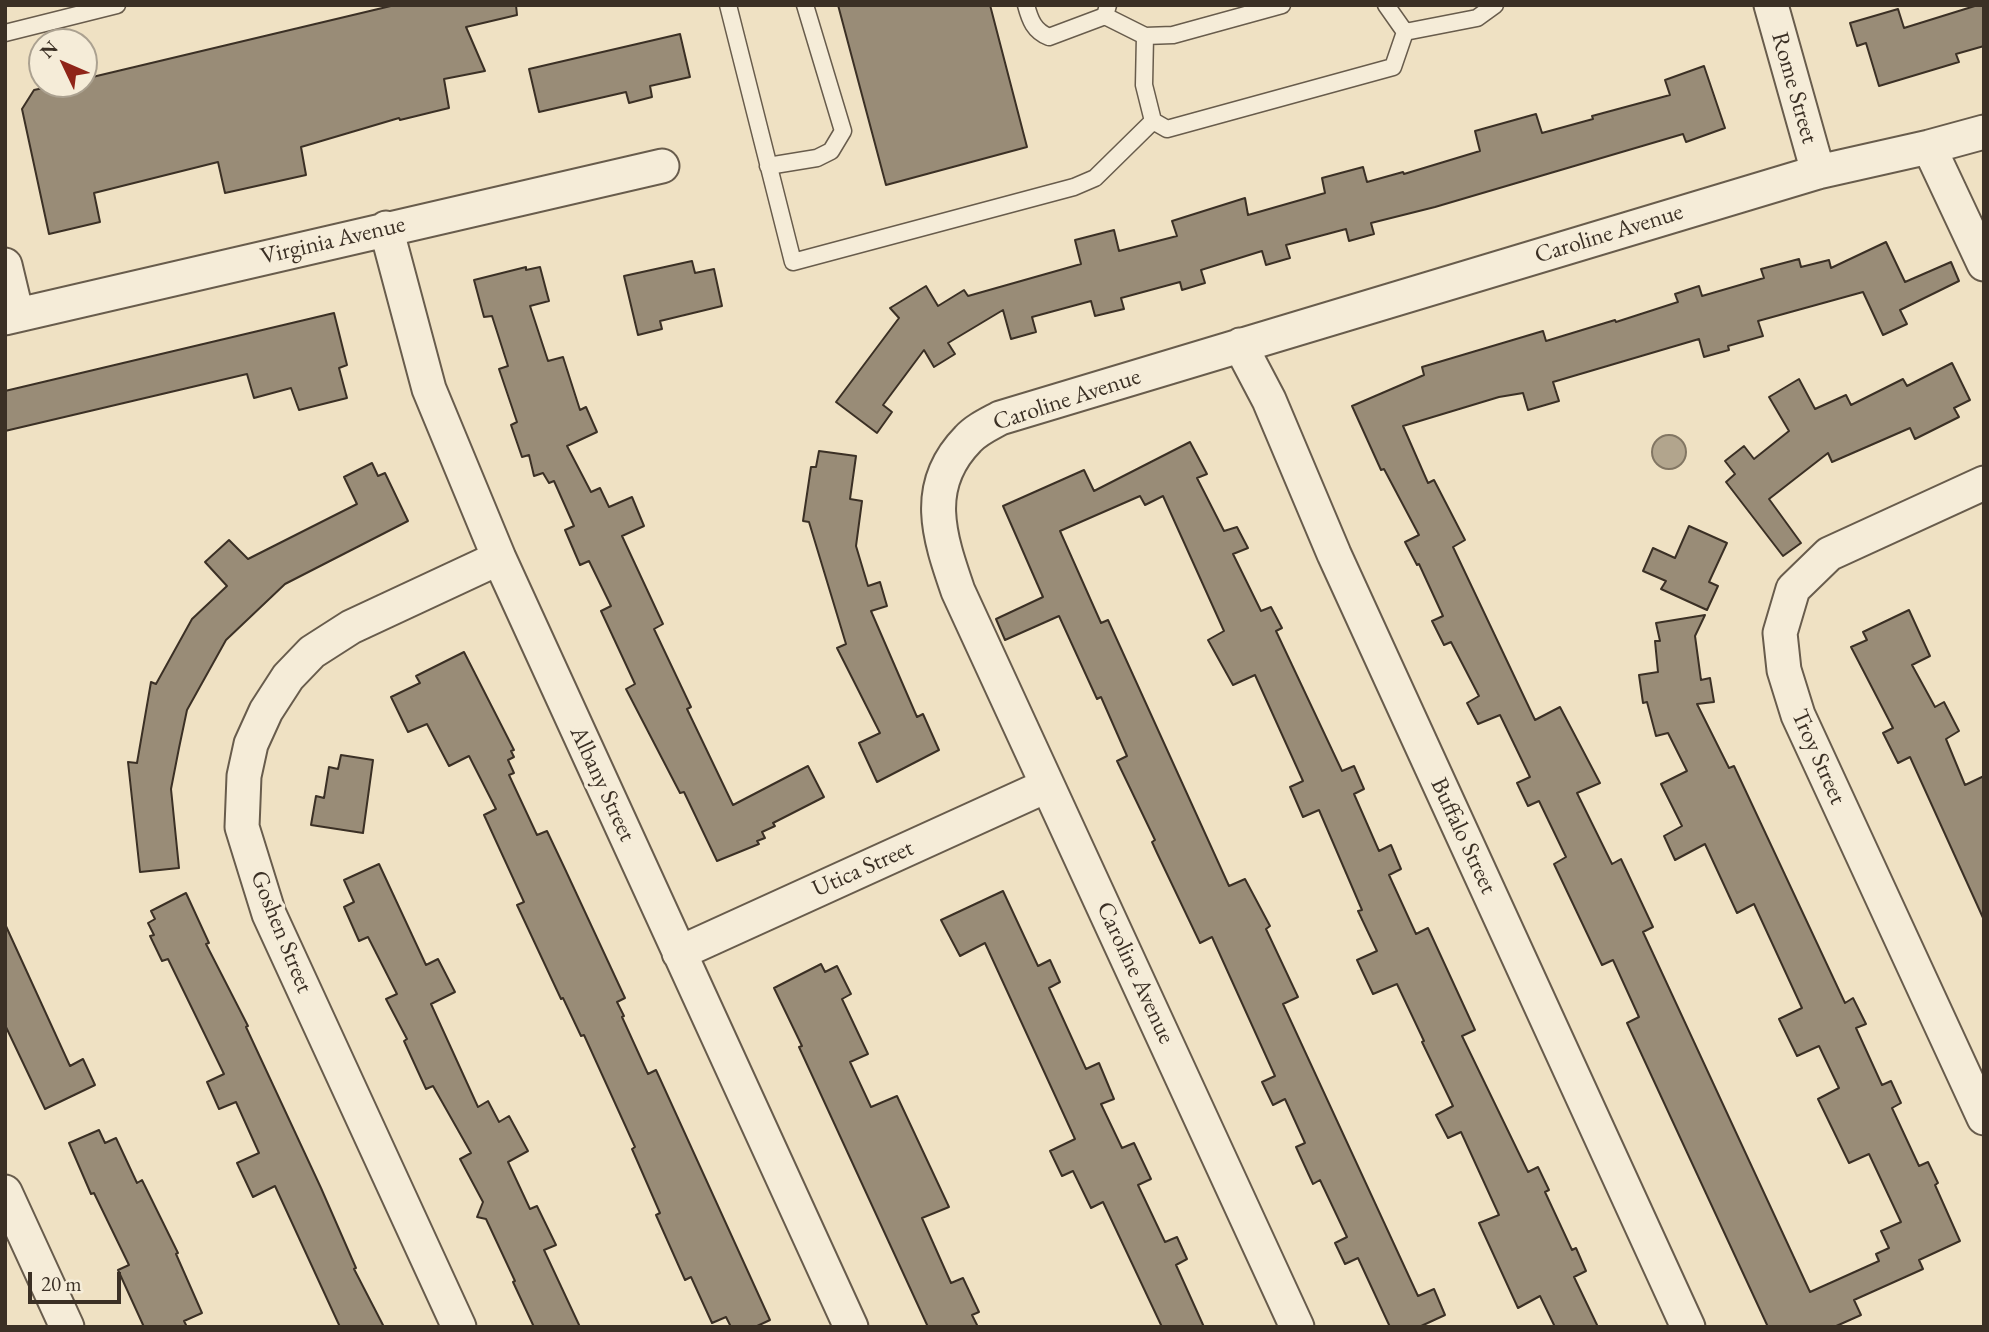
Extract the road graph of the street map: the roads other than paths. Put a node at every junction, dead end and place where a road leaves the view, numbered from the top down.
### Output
1 (117, 5) edge
2 (728, 5) edge
3 (805, 5) edge
4 (1026, 5) edge
5 (1282, 5) edge
6 (1386, 5) edge
7 (1494, 5) edge
8 (1771, 5) edge
9 (1107, 10) edge
10 (1405, 32) junction
11 (5, 33) edge
12 (1145, 36) junction
13 (1153, 121) junction
14 (1984, 132) edge
15 (1929, 147) junction
16 (662, 166) dead end
17 (768, 166) junction
18 (1818, 172) junction
19 (386, 228) junction
20 (1984, 264) edge
21 (5, 265) edge
22 (11, 316) edge
23 (1240, 345) junction
24 (1984, 483) edge
25 (499, 558) junction
26 (1046, 786) junction
27 (679, 953) junction
28 (1984, 1118) edge
29 (5, 1192) edge
30 (67, 1327) edge
31 (459, 1327) edge
32 (851, 1327) edge
33 (1297, 1327) edge
34 (1688, 1327) edge

1 - 11 lane
2 - 17 lane
3 - 17 lane
4 - 9 lane
5 - 12 lane
6 - 10 lane
7 - 10 lane
8 - 18 street, Rome Street
9 - 12 lane
10 - 13 lane
12 - 13 lane
13 - 17 lane
14 - 15 street, Caroline Avenue
15 - 18 street, Caroline Avenue
15 - 20 street
16 - 19 street, Virginia Avenue
18 - 23 street, Caroline Avenue
19 - 22 street, Virginia Avenue
19 - 25 street, Albany Street
21 - 22 street
23 - 26 street, Caroline Avenue
23 - 34 street, Buffalo Street
24 - 28 street, Troy Street
25 - 27 street, Albany Street
25 - 31 street, Goshen Street
26 - 27 street, Utica Street
26 - 33 street, Caroline Avenue
27 - 32 street, Albany Street
29 - 30 street

